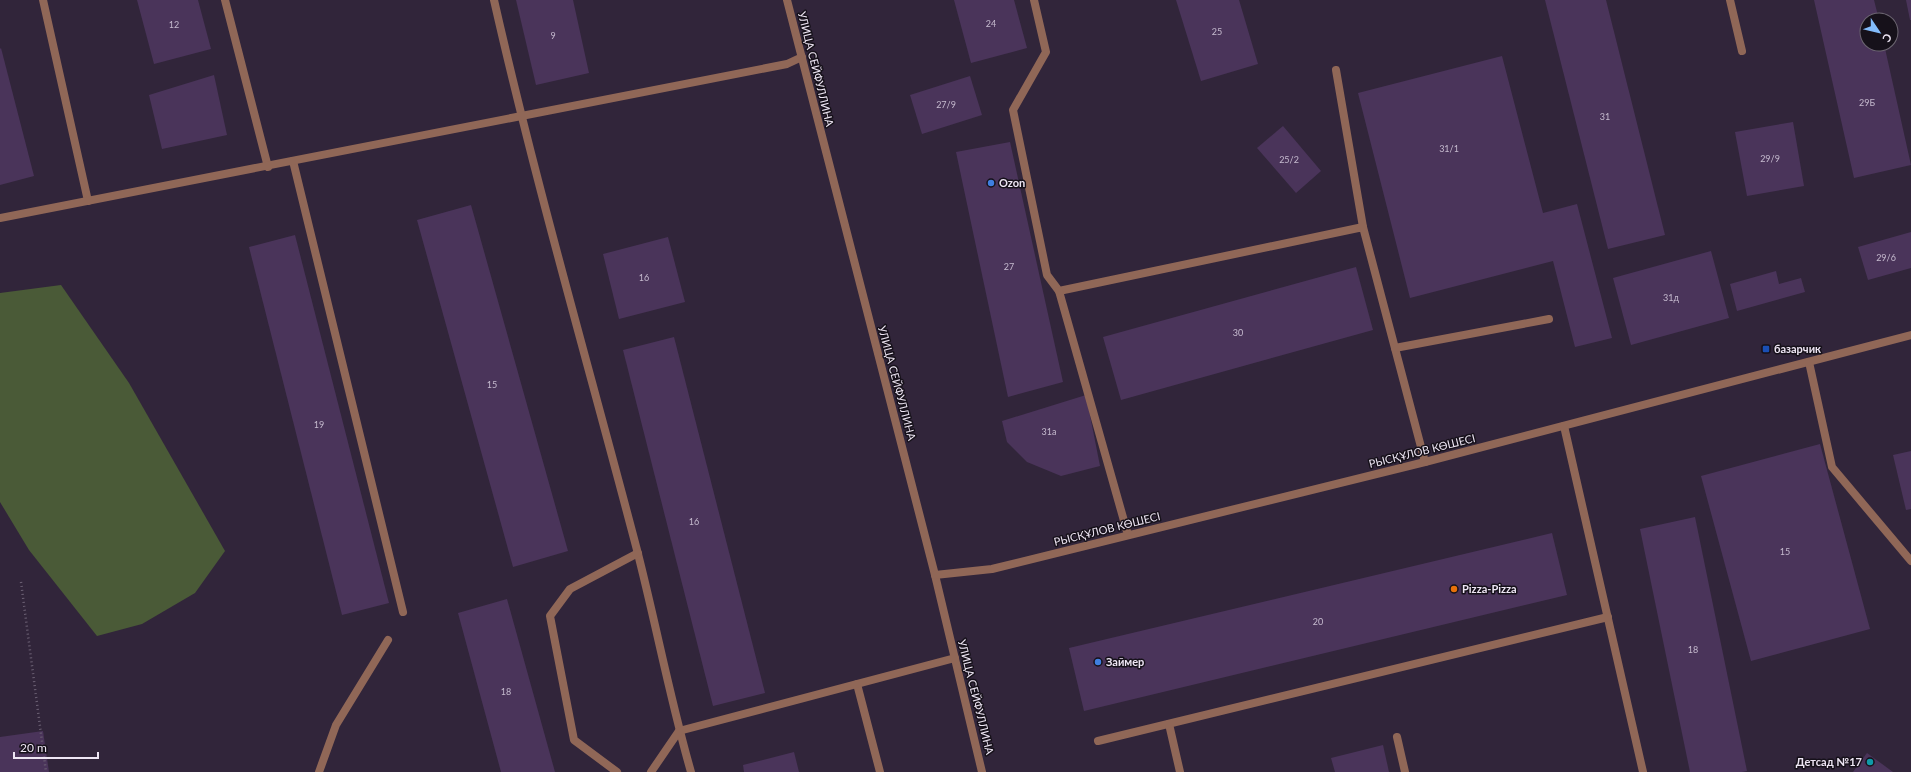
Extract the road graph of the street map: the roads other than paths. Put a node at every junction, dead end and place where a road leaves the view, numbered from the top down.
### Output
1 (43, 0) edge
2 (225, 0) edge
3 (494, 0) edge
4 (787, 0) edge
5 (1034, 0) edge
6 (1730, 0) edge
7 (1742, 51) dead end
8 (802, 57) junction
9 (1336, 70) dead end
10 (520, 114) junction
11 (293, 161) junction
12 (268, 167) junction
13 (88, 201) junction
14 (0, 218) edge
15 (1363, 226) junction
16 (1059, 291) junction
17 (1549, 319) dead end
18 (1911, 335) edge
19 (1395, 348) junction
20 (1809, 362) junction
21 (1564, 426) junction
22 (1425, 462) junction
23 (1128, 535) junction
24 (638, 553) junction
25 (1910, 560) edge
26 (935, 575) junction
27 (403, 612) dead end
28 (1608, 617) junction
29 (388, 640) dead end
30 (955, 658) junction
31 (856, 684) junction
32 (1169, 724) junction
33 (679, 731) junction
34 (1397, 737) dead end
35 (1098, 741) dead end
36 (319, 772) edge
37 (617, 772) edge
38 (651, 772) edge
39 (691, 772) edge
40 (880, 772) edge
41 (982, 772) edge
42 (1180, 772) edge
43 (1405, 772) edge
44 (1643, 772) edge

1 - 13 street
2 - 12 street
3 - 10 street
4 - 8 street, УЛИЦА СЕЙФУЛЛИНА
5 - 16 street
6 - 7 street
8 - 10 street
8 - 26 street, УЛИЦА СЕЙФУЛЛИНА
9 - 15 street
10 - 11 street
10 - 24 street
11 - 12 street
11 - 27 street
12 - 13 street
13 - 14 street
15 - 16 street
15 - 19 street
16 - 23 street
17 - 19 street
18 - 20 street, РЫСҚҰЛОВ КӨШЕСІ
19 - 22 street
20 - 21 street, РЫСҚҰЛОВ КӨШЕСІ
20 - 25 street
21 - 22 street, РЫСҚҰЛОВ КӨШЕСІ
21 - 28 street
22 - 23 street, РЫСҚҰЛОВ КӨШЕСІ
23 - 26 street, РЫСҚҰЛОВ КӨШЕСІ
24 - 33 street
24 - 37 street
26 - 30 street, УЛИЦА СЕЙФУЛЛИНА
28 - 32 street
28 - 44 street
29 - 36 street
30 - 31 street
30 - 41 street, УЛИЦА СЕЙФУЛЛИНА
31 - 33 street
31 - 40 street
32 - 35 street
32 - 42 street
33 - 38 street
33 - 39 street
34 - 43 street

